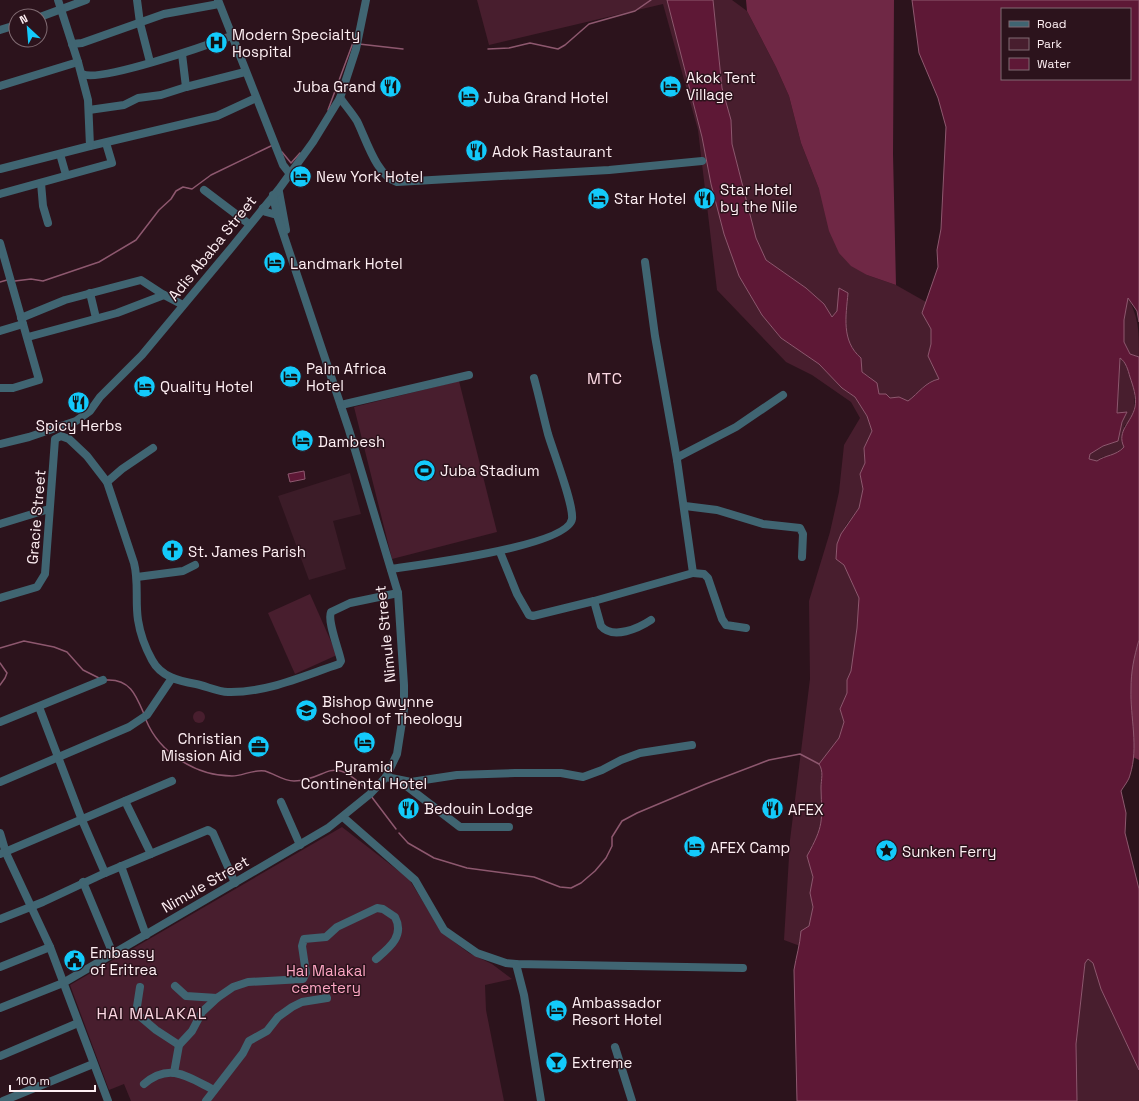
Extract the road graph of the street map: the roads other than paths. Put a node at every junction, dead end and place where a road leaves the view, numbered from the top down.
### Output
1 (58, 0) edge
2 (86, 0) edge
3 (137, 0) edge
4 (366, 0) edge
5 (219, 2) edge
6 (61, 10) junction
7 (48, 14) edge
8 (140, 23) junction
9 (231, 36) junction
10 (72, 44) junction
11 (182, 54) junction
12 (78, 62) junction
13 (150, 62) junction
14 (245, 72) junction
15 (82, 74) junction
16 (0, 86) edge
17 (186, 86) junction
18 (256, 98) junction
19 (340, 98) junction
20 (89, 110) junction
21 (106, 143) junction
22 (90, 146) junction
23 (60, 154) junction
24 (702, 161) dead end
25 (0, 168) edge
26 (66, 174) junction
27 (288, 176) junction
28 (41, 183) junction
29 (204, 190) dead end
30 (276, 192) junction
31 (0, 194) edge
32 (282, 207) junction
33 (263, 208) junction
34 (277, 215) junction
35 (48, 223) dead end
36 (249, 224) junction
37 (287, 240) junction
38 (0, 243) edge
39 (645, 262) dead end
40 (90, 293) junction
41 (164, 295) junction
42 (183, 305) junction
43 (96, 318) junction
44 (22, 321) junction
45 (0, 331) edge
46 (28, 337) junction
47 (469, 375) dead end
48 (534, 378) dead end
49 (0, 388) edge
50 (782, 394) dead end
51 (341, 405) junction
52 (54, 428) junction
53 (58, 437) junction
54 (0, 444) edge
55 (153, 448) dead end
56 (677, 460) junction
57 (107, 482) junction
58 (684, 506) junction
59 (49, 509) junction
60 (0, 524) edge
61 (500, 552) junction
62 (802, 557) dead end
63 (196, 565) dead end
64 (391, 569) junction
65 (693, 573) junction
66 (137, 576) junction
67 (398, 592) junction
68 (0, 598) edge
69 (594, 601) junction
70 (651, 620) dead end
71 (746, 628) dead end
72 (172, 678) junction
73 (103, 680) dead end
74 (39, 707) junction
75 (0, 722) edge
76 (692, 745) dead end
77 (58, 757) junction
78 (386, 777) junction
79 (398, 779) junction
80 (172, 781) dead end
81 (0, 782) edge
82 (125, 801) junction
83 (281, 802) dead end
84 (343, 817) junction
85 (82, 820) junction
86 (509, 827) dead end
87 (0, 833) edge
88 (300, 845) junction
89 (3, 854) edge
90 (151, 854) junction
91 (121, 866) junction
92 (105, 872) junction
93 (83, 882) junction
94 (235, 883) junction
95 (31, 906) junction
96 (0, 919) edge
97 (146, 935) junction
98 (50, 947) junction
99 (113, 954) junction
100 (376, 959) dead end
101 (516, 964) junction
102 (0, 967) edge
103 (744, 968) dead end
104 (63, 983) junction
105 (175, 986) dead end
106 (140, 987) dead end
107 (217, 998) junction
108 (327, 998) dead end
109 (0, 1008) edge
110 (78, 1023) junction
111 (179, 1045) junction
112 (615, 1047) dead end
113 (0, 1056) edge
114 (93, 1064) junction
115 (174, 1073) junction
116 (144, 1084) dead end
117 (214, 1090) junction
118 (3, 1101) edge
119 (108, 1101) edge
120 (206, 1101) edge
121 (541, 1101) edge
122 (632, 1101) edge

1 - 6 street
2 - 6 street
3 - 8 street
4 - 19 street, Adis Ababa Street
5 - 8 street
5 - 9 street
6 - 7 street
6 - 10 street
8 - 10 street
8 - 13 street
9 - 11 street
9 - 14 street
10 - 12 street
11 - 13 street
11 - 17 street
12 - 15 street
12 - 16 street
13 - 15 street
14 - 17 street
14 - 18 street
15 - 20 street
17 - 20 street
18 - 21 street
18 - 27 street
19 - 24 street
19 - 27 street, Adis Ababa Street
20 - 22 street
21 - 22 street
21 - 26 street
22 - 23 street
23 - 25 street
23 - 26 street
26 - 28 street
27 - 30 street, Adis Ababa Street
27 - 32 street
28 - 31 street
28 - 35 street
29 - 36 street
30 - 32 street, Nimule Street
30 - 33 street, Adis Ababa Street
30 - 34 street, Nimule Street
32 - 37 street, Nimule Street
33 - 34 street
33 - 36 street, Adis Ababa Street
34 - 37 street, Nimule Street
36 - 42 street, Adis Ababa Street
37 - 51 street, Nimule Street
38 - 44 street
39 - 56 street
40 - 41 street
40 - 43 street
40 - 44 street
41 - 42 street
41 - 43 street
42 - 52 street, Adis Ababa Street
43 - 46 street
44 - 45 street
44 - 46 street
46 - 49 street
47 - 51 street
48 - 61 street
50 - 56 street
51 - 64 street, Nimule Street
52 - 53 street, Gracie Street
52 - 54 street, Adis Ababa Street
53 - 57 street
53 - 59 street, Gracie Street
55 - 57 street
56 - 58 street
57 - 66 street
58 - 62 street
58 - 65 street
59 - 60 street
59 - 68 street, Gracie Street
61 - 64 street
61 - 69 street
63 - 66 street
64 - 67 street, Nimule Street
65 - 69 street
65 - 71 street
66 - 72 street
67 - 72 street
67 - 78 street, Nimule Street
69 - 70 street
72 - 77 street
73 - 74 street
74 - 75 street
74 - 77 street
76 - 79 street
77 - 81 street
77 - 85 street
78 - 79 street
78 - 84 street, Nimule Street
79 - 86 street
80 - 82 street
82 - 85 street
82 - 90 street
83 - 88 street
84 - 88 street, Nimule Street
84 - 101 street
85 - 89 street
85 - 92 street
87 - 89 street
88 - 94 street, Nimule Street
89 - 95 street
90 - 91 street
90 - 94 street
91 - 92 street
91 - 97 street
92 - 93 street
93 - 95 street
93 - 99 street
94 - 97 street, Nimule Street
95 - 96 street
95 - 98 street
97 - 99 street, Nimule Street
98 - 102 street
98 - 104 street
99 - 104 street, Nimule Street
100 - 107 street
101 - 103 street
101 - 121 street
104 - 109 street, Nimule Street
104 - 110 street
105 - 107 street
106 - 111 street
107 - 111 street
108 - 117 street
110 - 113 street
110 - 114 street
111 - 115 street
112 - 122 street
114 - 118 street
114 - 119 street
115 - 116 street
115 - 117 street
117 - 120 street

